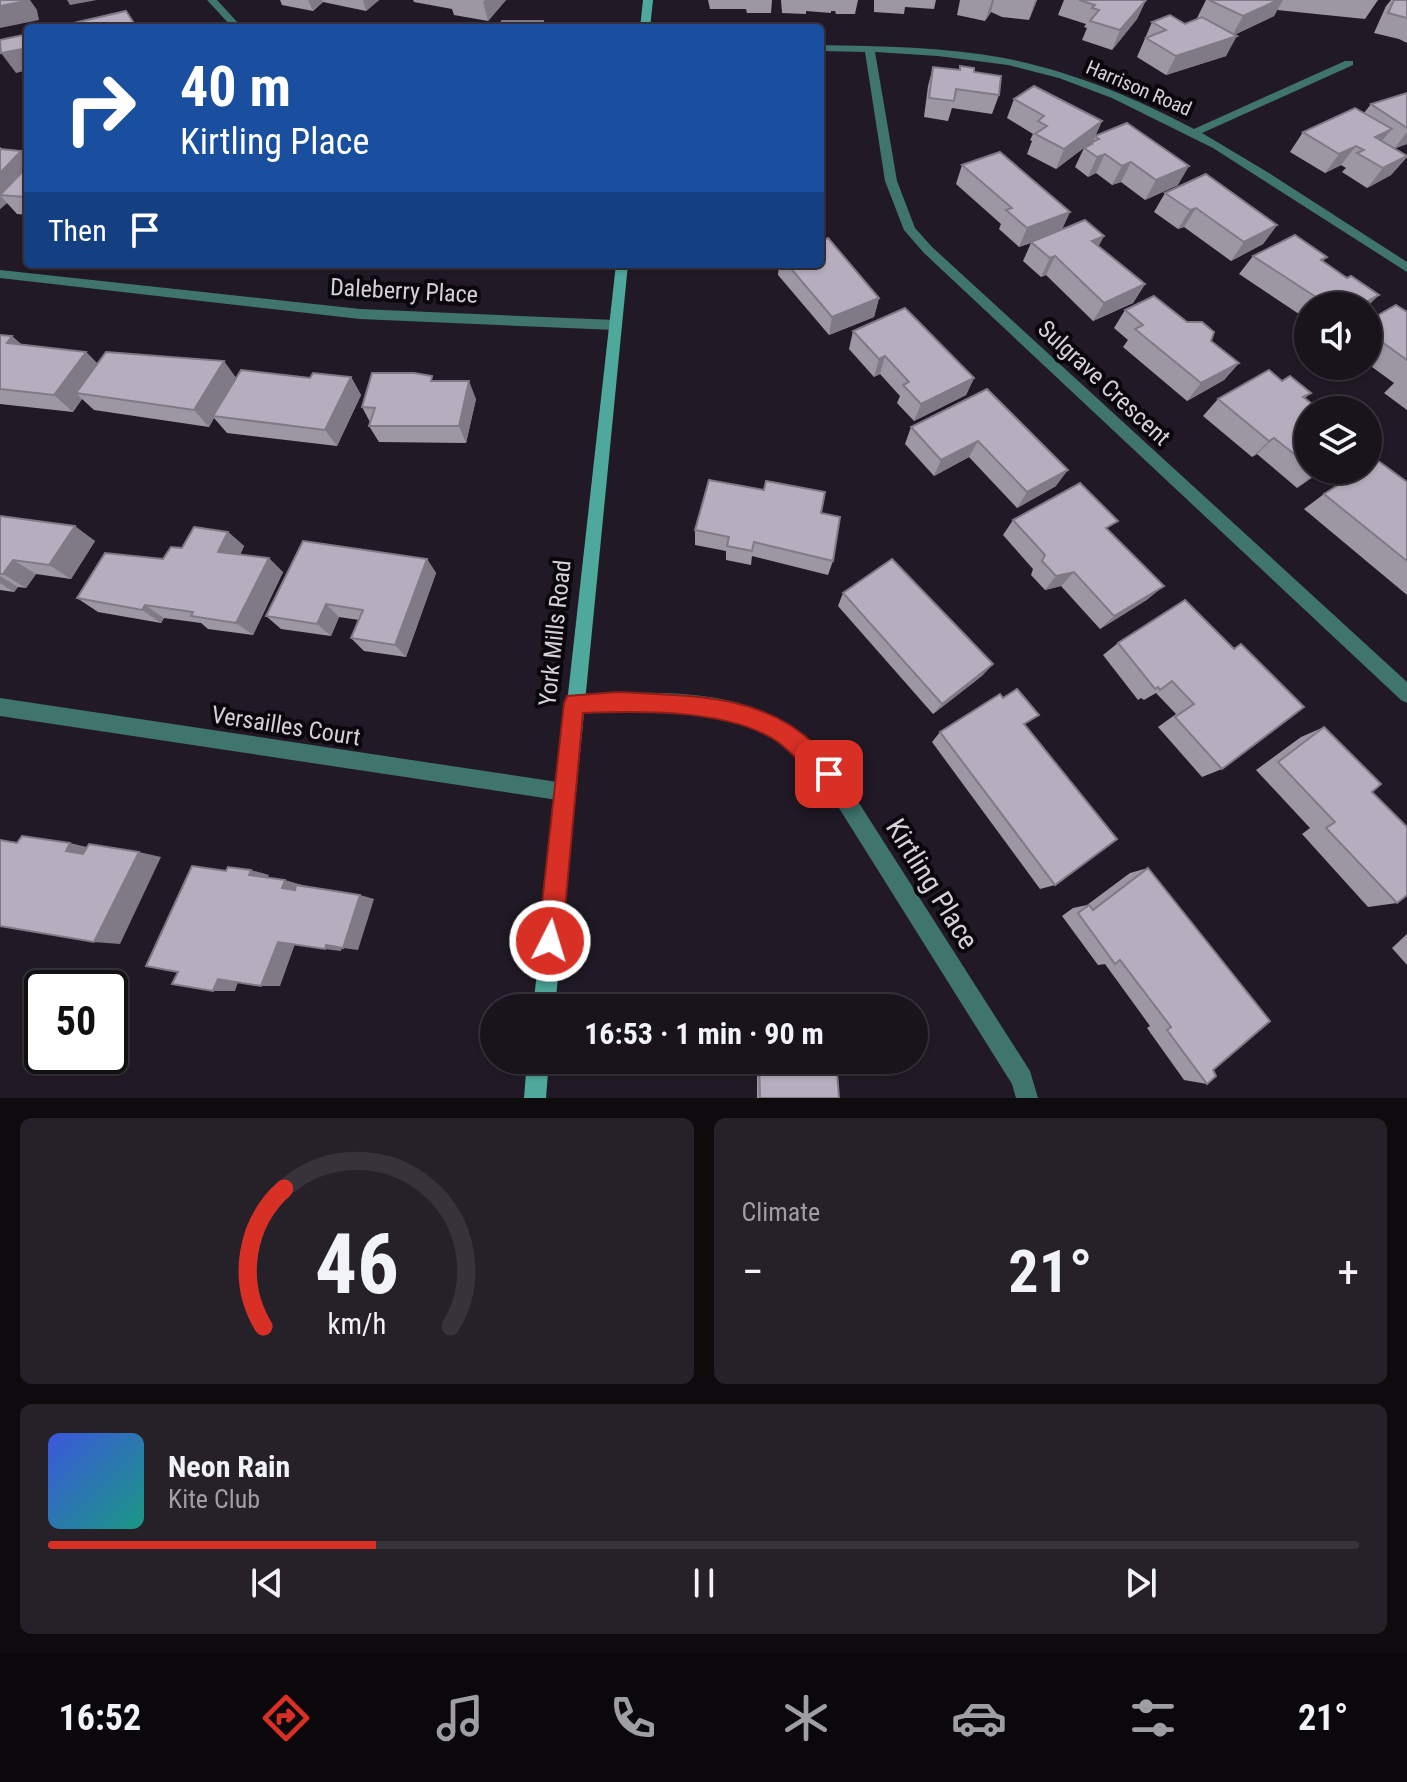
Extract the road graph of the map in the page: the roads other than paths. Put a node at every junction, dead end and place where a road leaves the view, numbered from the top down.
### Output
1 (212, 0) edge
2 (648, 0) edge
3 (234, 24) edge
4 (645, 24) edge
5 (824, 48) edge
6 (870, 49) junction
7 (1349, 63) dead end
8 (1196, 132) junction
9 (622, 268) edge
10 (1407, 268) edge
11 (0, 274) edge
12 (615, 325) junction
13 (1407, 694) edge
14 (574, 703) junction
15 (0, 707) edge
16 (564, 792) junction
17 (545, 994) edge
18 (537, 1074) edge
19 (535, 1098) edge
20 (1027, 1098) edge

1 - 3 street
2 - 4 main road
5 - 6 street, Harrison Road
6 - 8 street, Harrison Road
6 - 13 street, Sulgrave Crescent
7 - 8 street
8 - 10 street, Harrison Road
9 - 12 main road, York Mills Road
11 - 12 street, Daleberry Place
12 - 14 main road, York Mills Road
14 - 16 main road, York Mills Road
14 - 20 street, Kirtling Place
15 - 16 street, Versailles Court
16 - 17 main road, York Mills Road
18 - 19 main road

